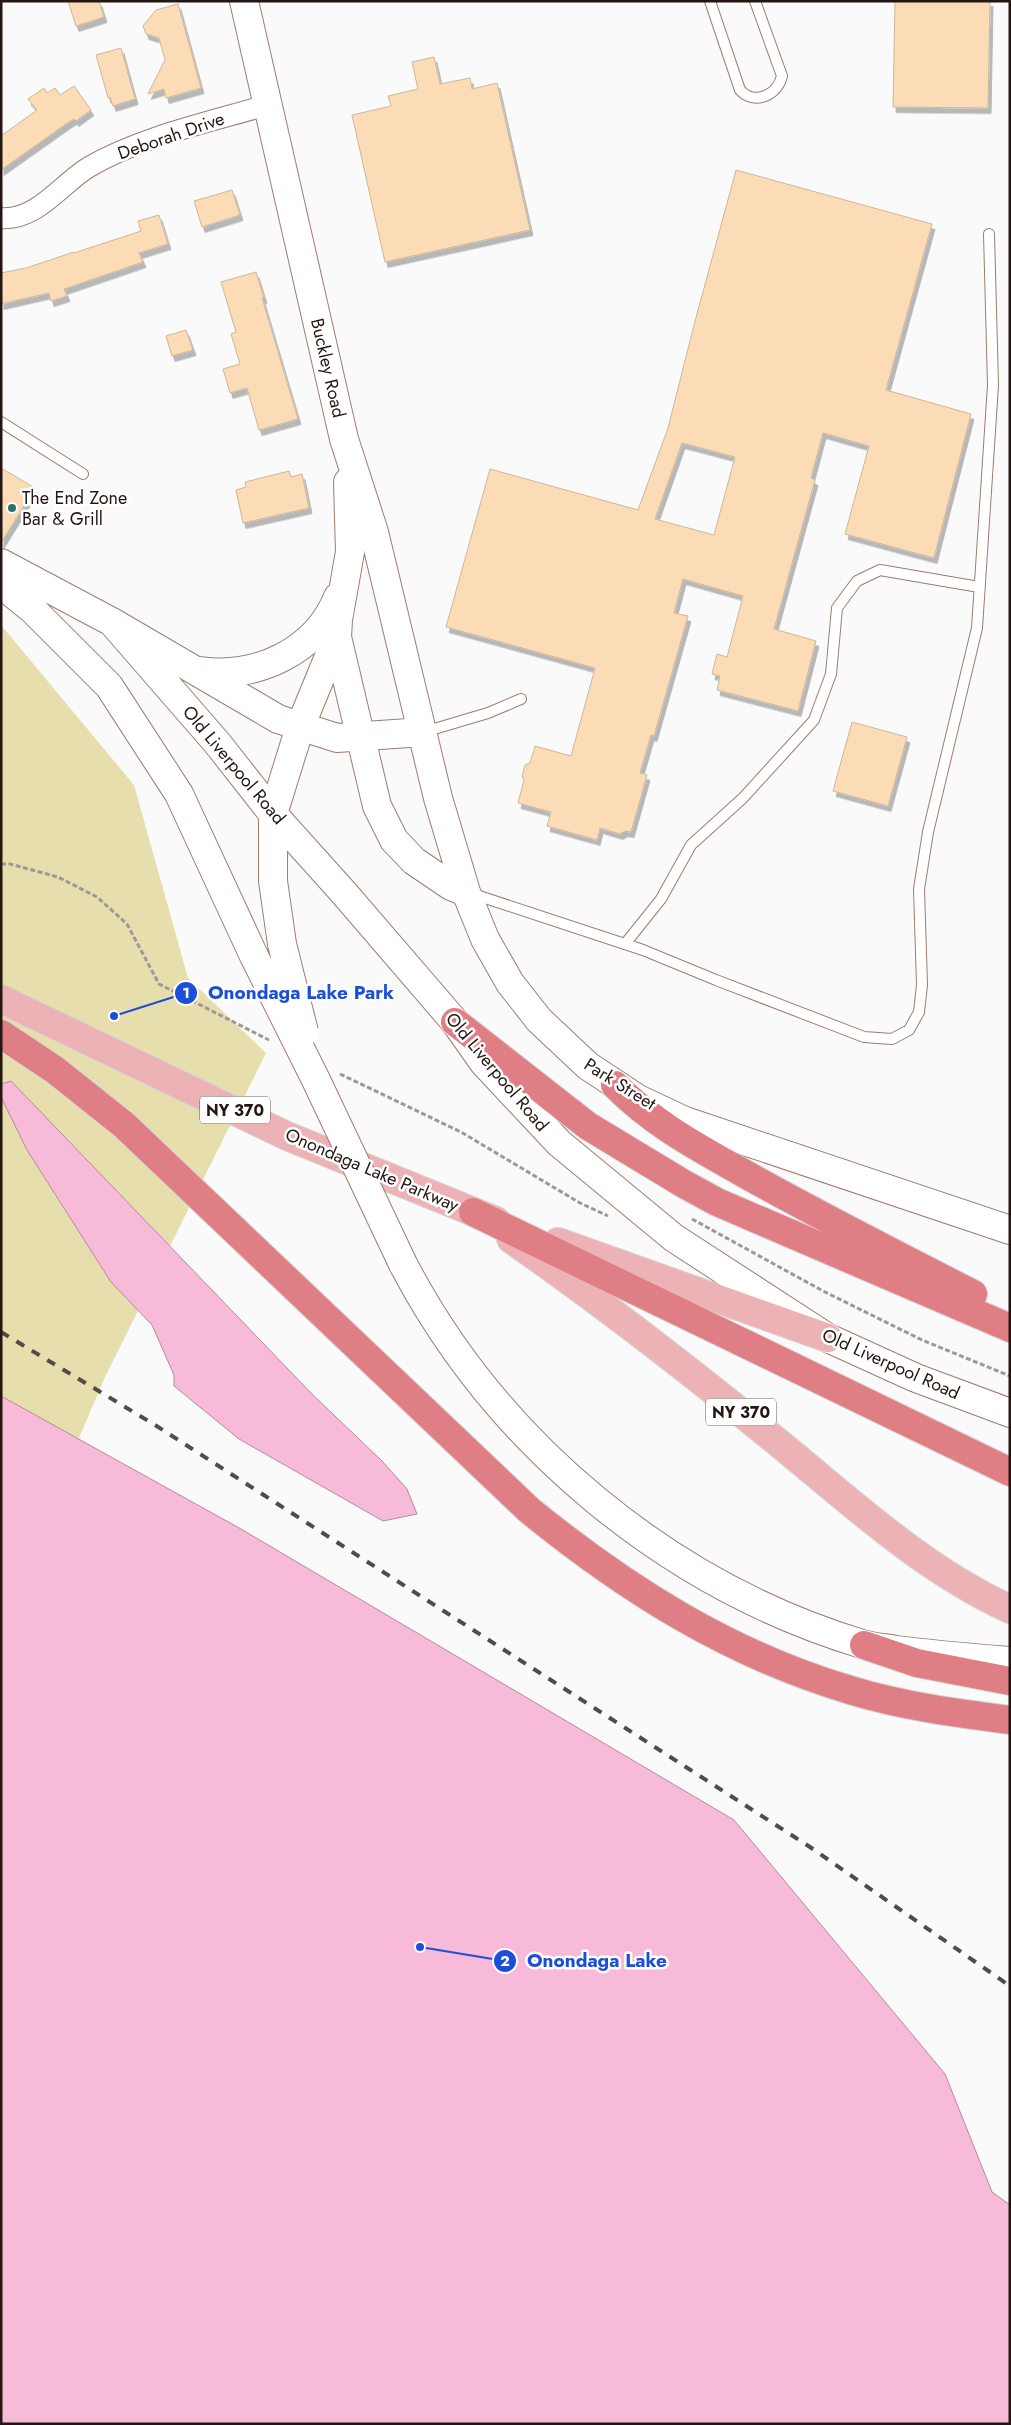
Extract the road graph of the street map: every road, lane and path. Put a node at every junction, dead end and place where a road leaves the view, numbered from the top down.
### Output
1 (244, 1) edge
2 (710, 1) edge
3 (755, 1) edge
4 (267, 105) junction
5 (1, 218) edge
6 (989, 234) dead end
7 (1, 422) edge
8 (344, 438) junction
9 (83, 474) dead end
10 (1, 563) edge
11 (345, 580) junction
12 (1, 584) edge
13 (979, 587) junction
14 (112, 622) junction
15 (337, 637) junction
16 (194, 670) junction
17 (521, 699) dead end
18 (300, 727) junction
19 (423, 732) junction
20 (361, 736) junction
21 (273, 814) junction
22 (1, 864) edge
23 (466, 892) junction
24 (625, 944) junction
25 (1, 999) edge
26 (455, 1022) junction
27 (1, 1034) edge
28 (273, 1042) dead end
29 (325, 1076) junction
30 (615, 1085) junction
31 (472, 1212) junction
32 (641, 1212) junction
33 (685, 1215) dead end
34 (1010, 1230) edge
35 (1010, 1313) edge
36 (1010, 1328) edge
37 (828, 1338) junction
38 (1010, 1376) edge
39 (1010, 1413) edge
40 (1010, 1472) edge
41 (1010, 1609) edge
42 (864, 1645) junction
43 (1010, 1661) edge
44 (1010, 1681) edge
45 (1010, 1720) edge

1 - 4 main road, Buckley Road
2 - 3 lane
4 - 5 street, Deborah Drive
4 - 8 main road, Buckley Road
6 - 13 lane
7 - 9 lane
8 - 11 main road
8 - 19 main road, Buckley Road
10 - 14 main road, Old Liverpool Road
11 - 15 main road
11 - 16 main road
12 - 29 main road, bridge
13 - 24 lane
13 - 24 lane
14 - 16 main road, Old Liverpool Road
14 - 21 main road, Old Liverpool Road
15 - 18 main road
15 - 20 main road
16 - 18 main road, Old Liverpool Road
17 - 19 lane
18 - 20 main road, Old Liverpool Road
18 - 21 main road
19 - 20 main road, Old Liverpool Road
19 - 23 main road, Park Street
20 - 23 main road
21 - 26 main road, Old Liverpool Road
21 - 29 main road, bridge
22 - 28 path
23 - 24 lane
23 - 30 main road, Park Street
25 - 31 main road, Onondaga Lake Parkway / NY 370
26 - 32 main road, Old Liverpool Road
26 - 36 highway
27 - 45 highway
29 - 32 path
29 - 42 main road, bridge
30 - 34 main road, Park Street
30 - 35 highway
31 - 37 main road, NY 370
31 - 40 highway
31 - 41 main road, NY 370
32 - 37 main road, Old Liverpool Road
33 - 38 path
37 - 39 main road, Old Liverpool Road / NY 370
42 - 43 main road
42 - 44 highway

